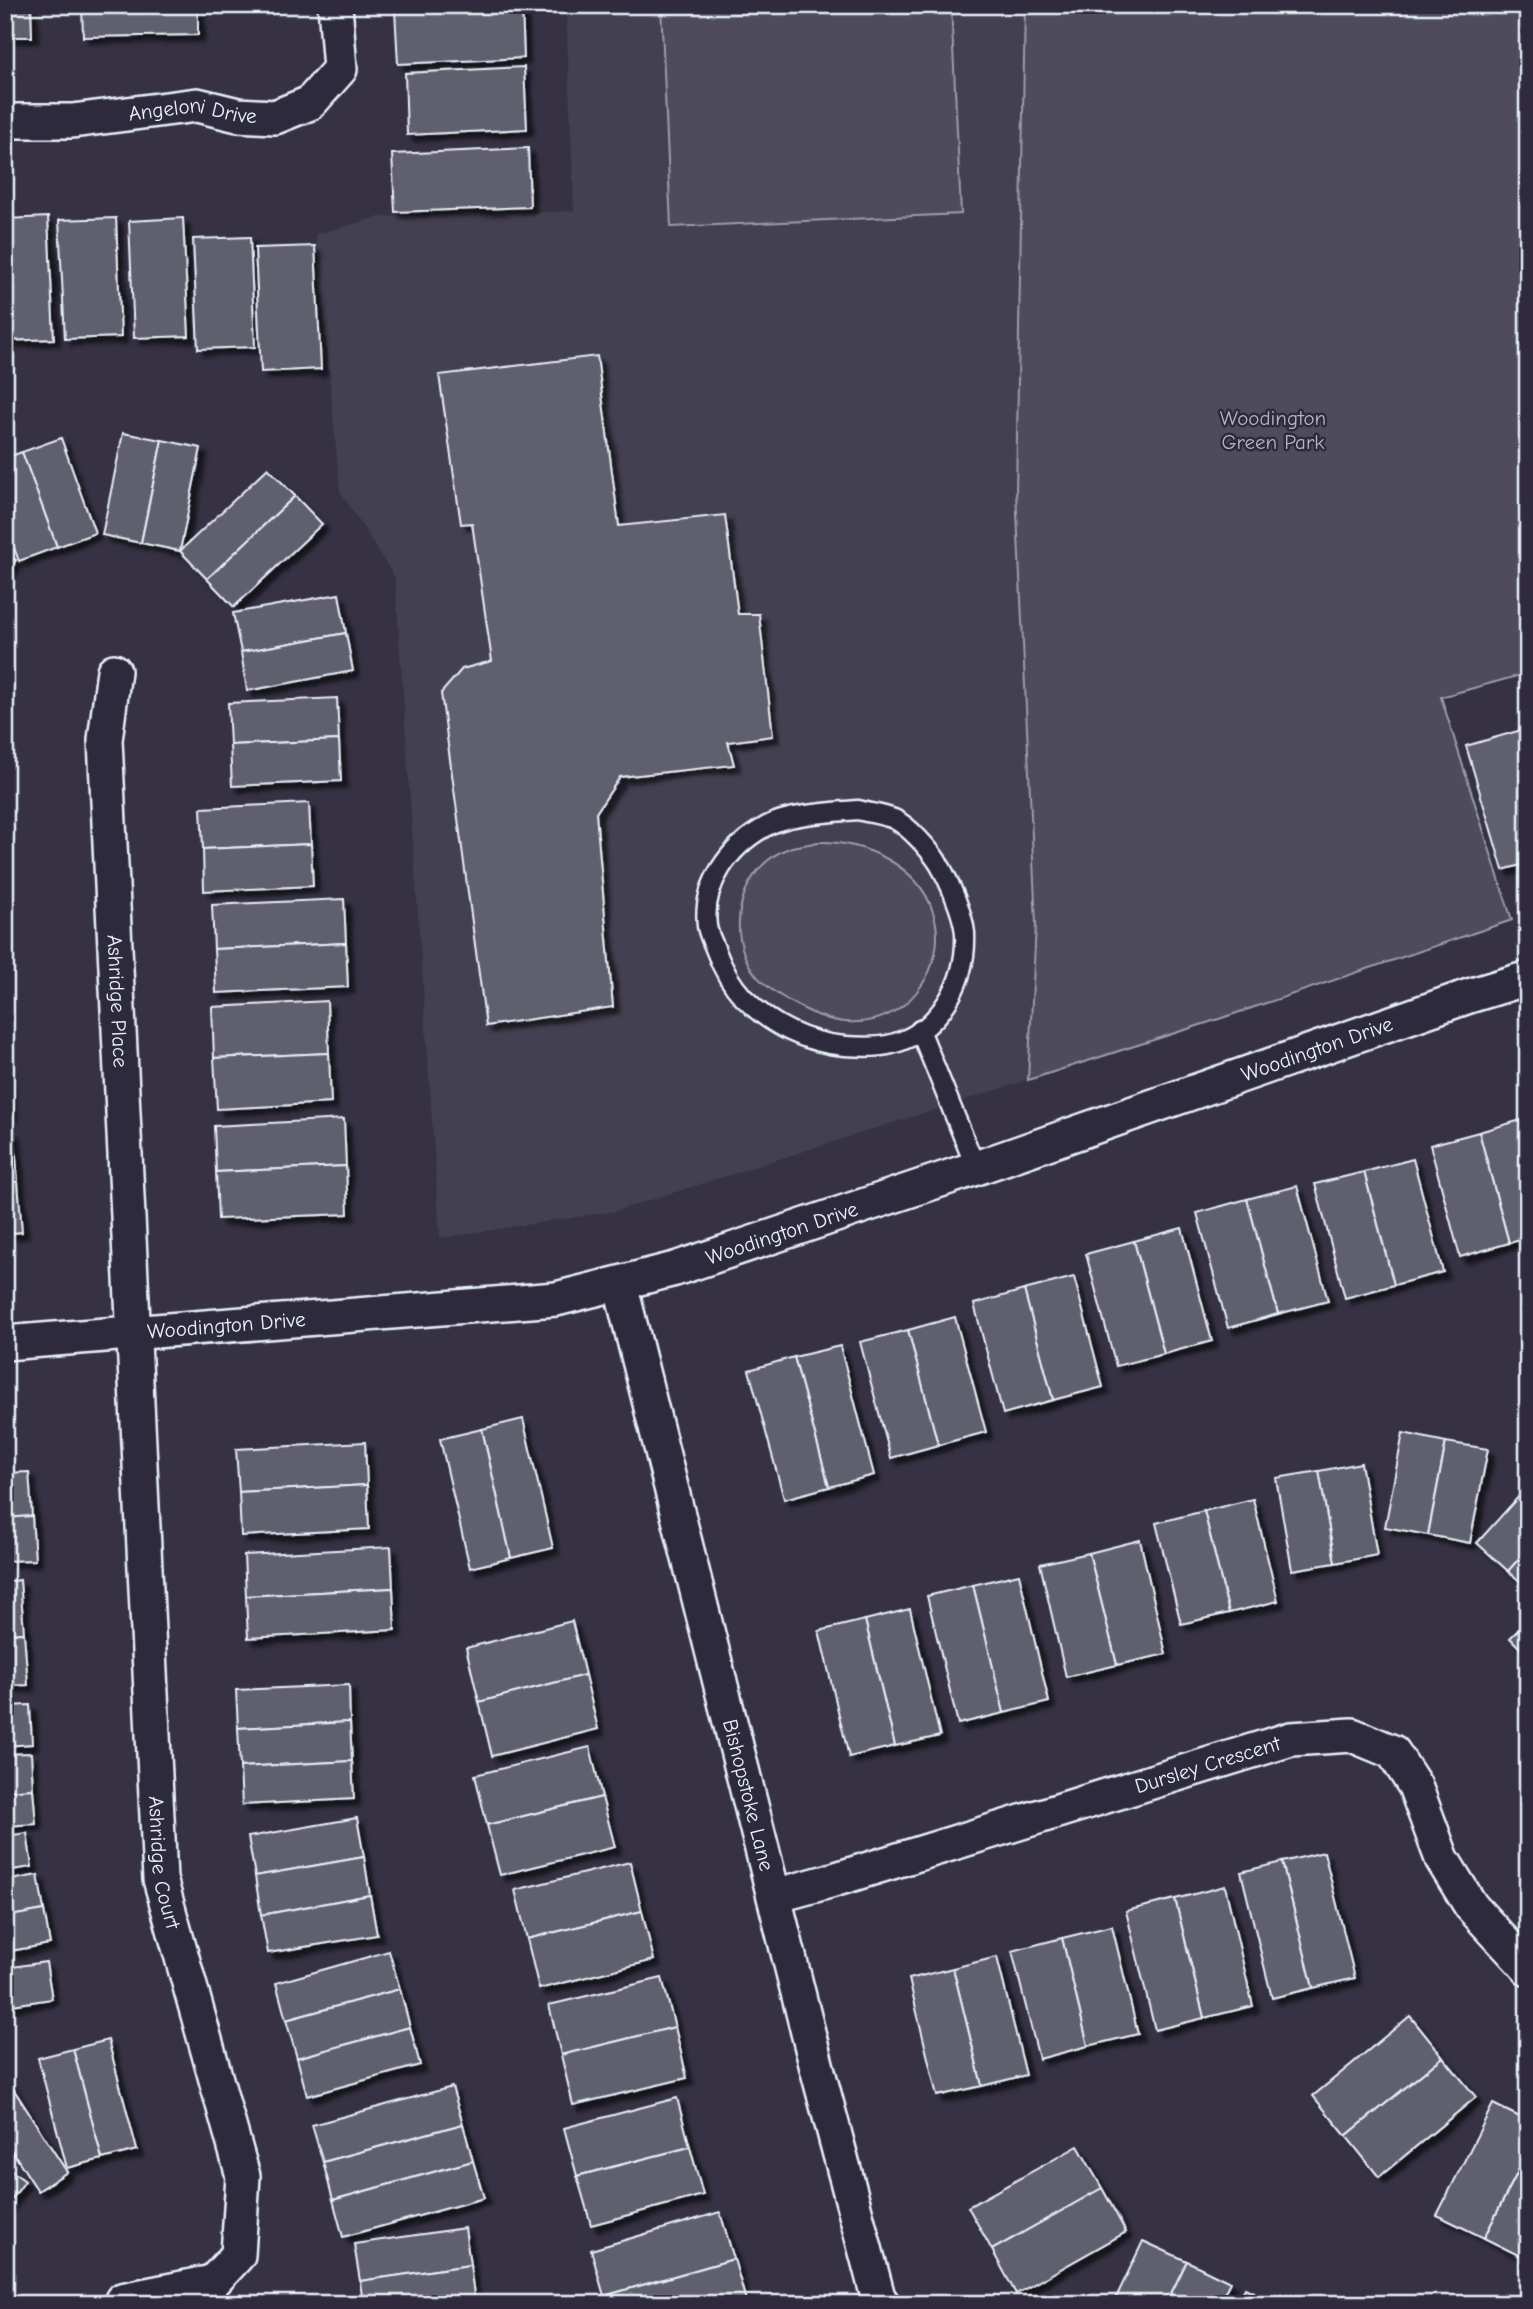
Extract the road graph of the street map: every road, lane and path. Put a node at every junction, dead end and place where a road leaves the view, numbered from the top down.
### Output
1 (335, 5) edge
2 (5, 121) edge
3 (114, 671) dead end
4 (1528, 978) edge
5 (920, 1030) junction
6 (976, 1168) junction
7 (620, 1284) junction
8 (132, 1332) junction
9 (5, 1343) edge
10 (775, 1896) junction
11 (1528, 1968) edge
12 (122, 2300) dead end
13 (883, 2304) edge

1 - 2 street, Angeloni Drive
3 - 8 street, Ashridge Place
4 - 6 street, Woodington Drive
5 - 5 lane
5 - 6 lane
6 - 7 street, Woodington Drive
7 - 8 street, Woodington Drive
7 - 10 street, Bishopstoke Lane
8 - 9 street, Woodington Drive
8 - 12 street, Ashridge Court
10 - 11 street, Dursley Crescent
10 - 13 street, Bishopstoke Lane

